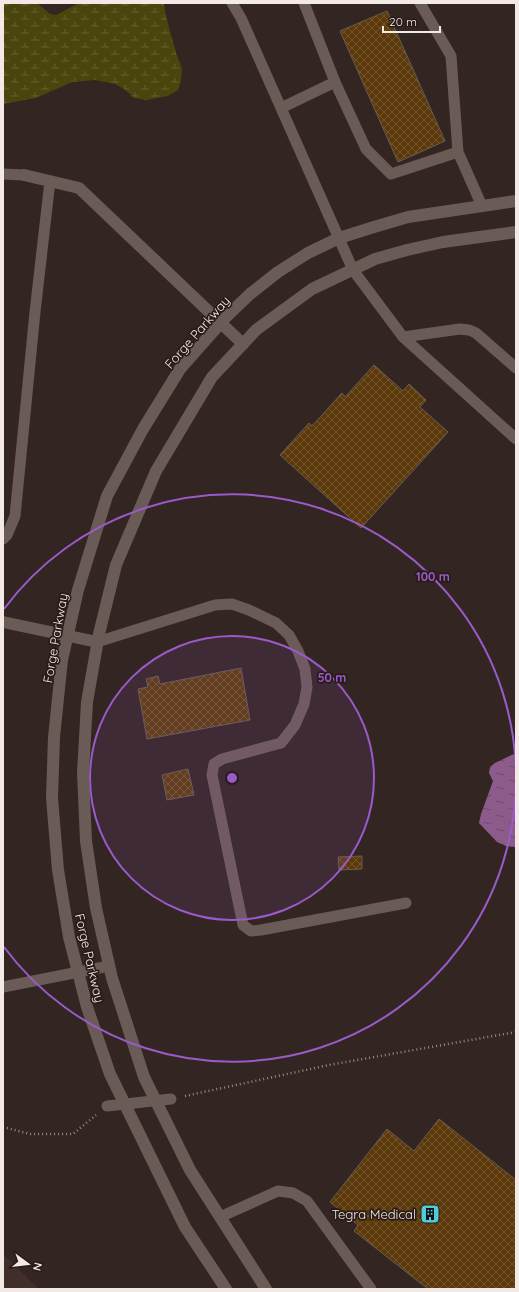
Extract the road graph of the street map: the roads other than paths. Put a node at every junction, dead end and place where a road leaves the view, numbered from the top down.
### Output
1 (232, 3) edge
2 (304, 3) edge
3 (420, 3) edge
4 (335, 82) junction
5 (281, 108) junction
6 (458, 152) junction
7 (3, 174) edge
8 (24, 175) joint
9 (50, 181) junction
10 (516, 201) edge
11 (482, 206) junction
12 (516, 232) edge
13 (339, 238) junction
14 (353, 270) junction
15 (221, 322) junction
16 (403, 337) junction
17 (243, 344) junction
18 (516, 368) edge
19 (516, 439) edge
20 (3, 538) edge
21 (3, 622) edge
22 (67, 637) junction
23 (98, 642) junction
24 (406, 903) dead end
25 (109, 966) junction
26 (78, 973) junction
27 (3, 987) edge
28 (171, 1099) road end
29 (156, 1101) junction
30 (124, 1103) junction
31 (107, 1106) road end
32 (220, 1217) junction
33 (226, 1289) edge
34 (266, 1289) edge
35 (371, 1289) edge

1 - 5 lane
2 - 4 lane
3 - 6 lane
4 - 5 lane
4 - 6 lane
5 - 13 lane
6 - 11 lane
7 - 8 lane
8 - 9 street
9 - 15 street
9 - 20 lane
10 - 11 street, Forge Parkway
11 - 13 street, Forge Parkway
12 - 14 street, Forge Parkway
13 - 14 lane
13 - 15 street, Forge Parkway
14 - 16 lane
14 - 17 street, Forge Parkway
15 - 17 street
15 - 22 street, Forge Parkway
16 - 18 lane
16 - 19 lane
17 - 23 street, Forge Parkway
21 - 22 street
22 - 23 street
22 - 26 street, Forge Parkway
23 - 24 lane
23 - 25 street, Forge Parkway
25 - 26 lane
25 - 29 street, Forge Parkway
26 - 27 lane
26 - 30 street, Forge Parkway
28 - 29 lane
29 - 30 lane
29 - 32 street, Forge Parkway
30 - 31 lane
30 - 33 street, Forge Parkway
32 - 34 street, Forge Parkway
32 - 35 lane

